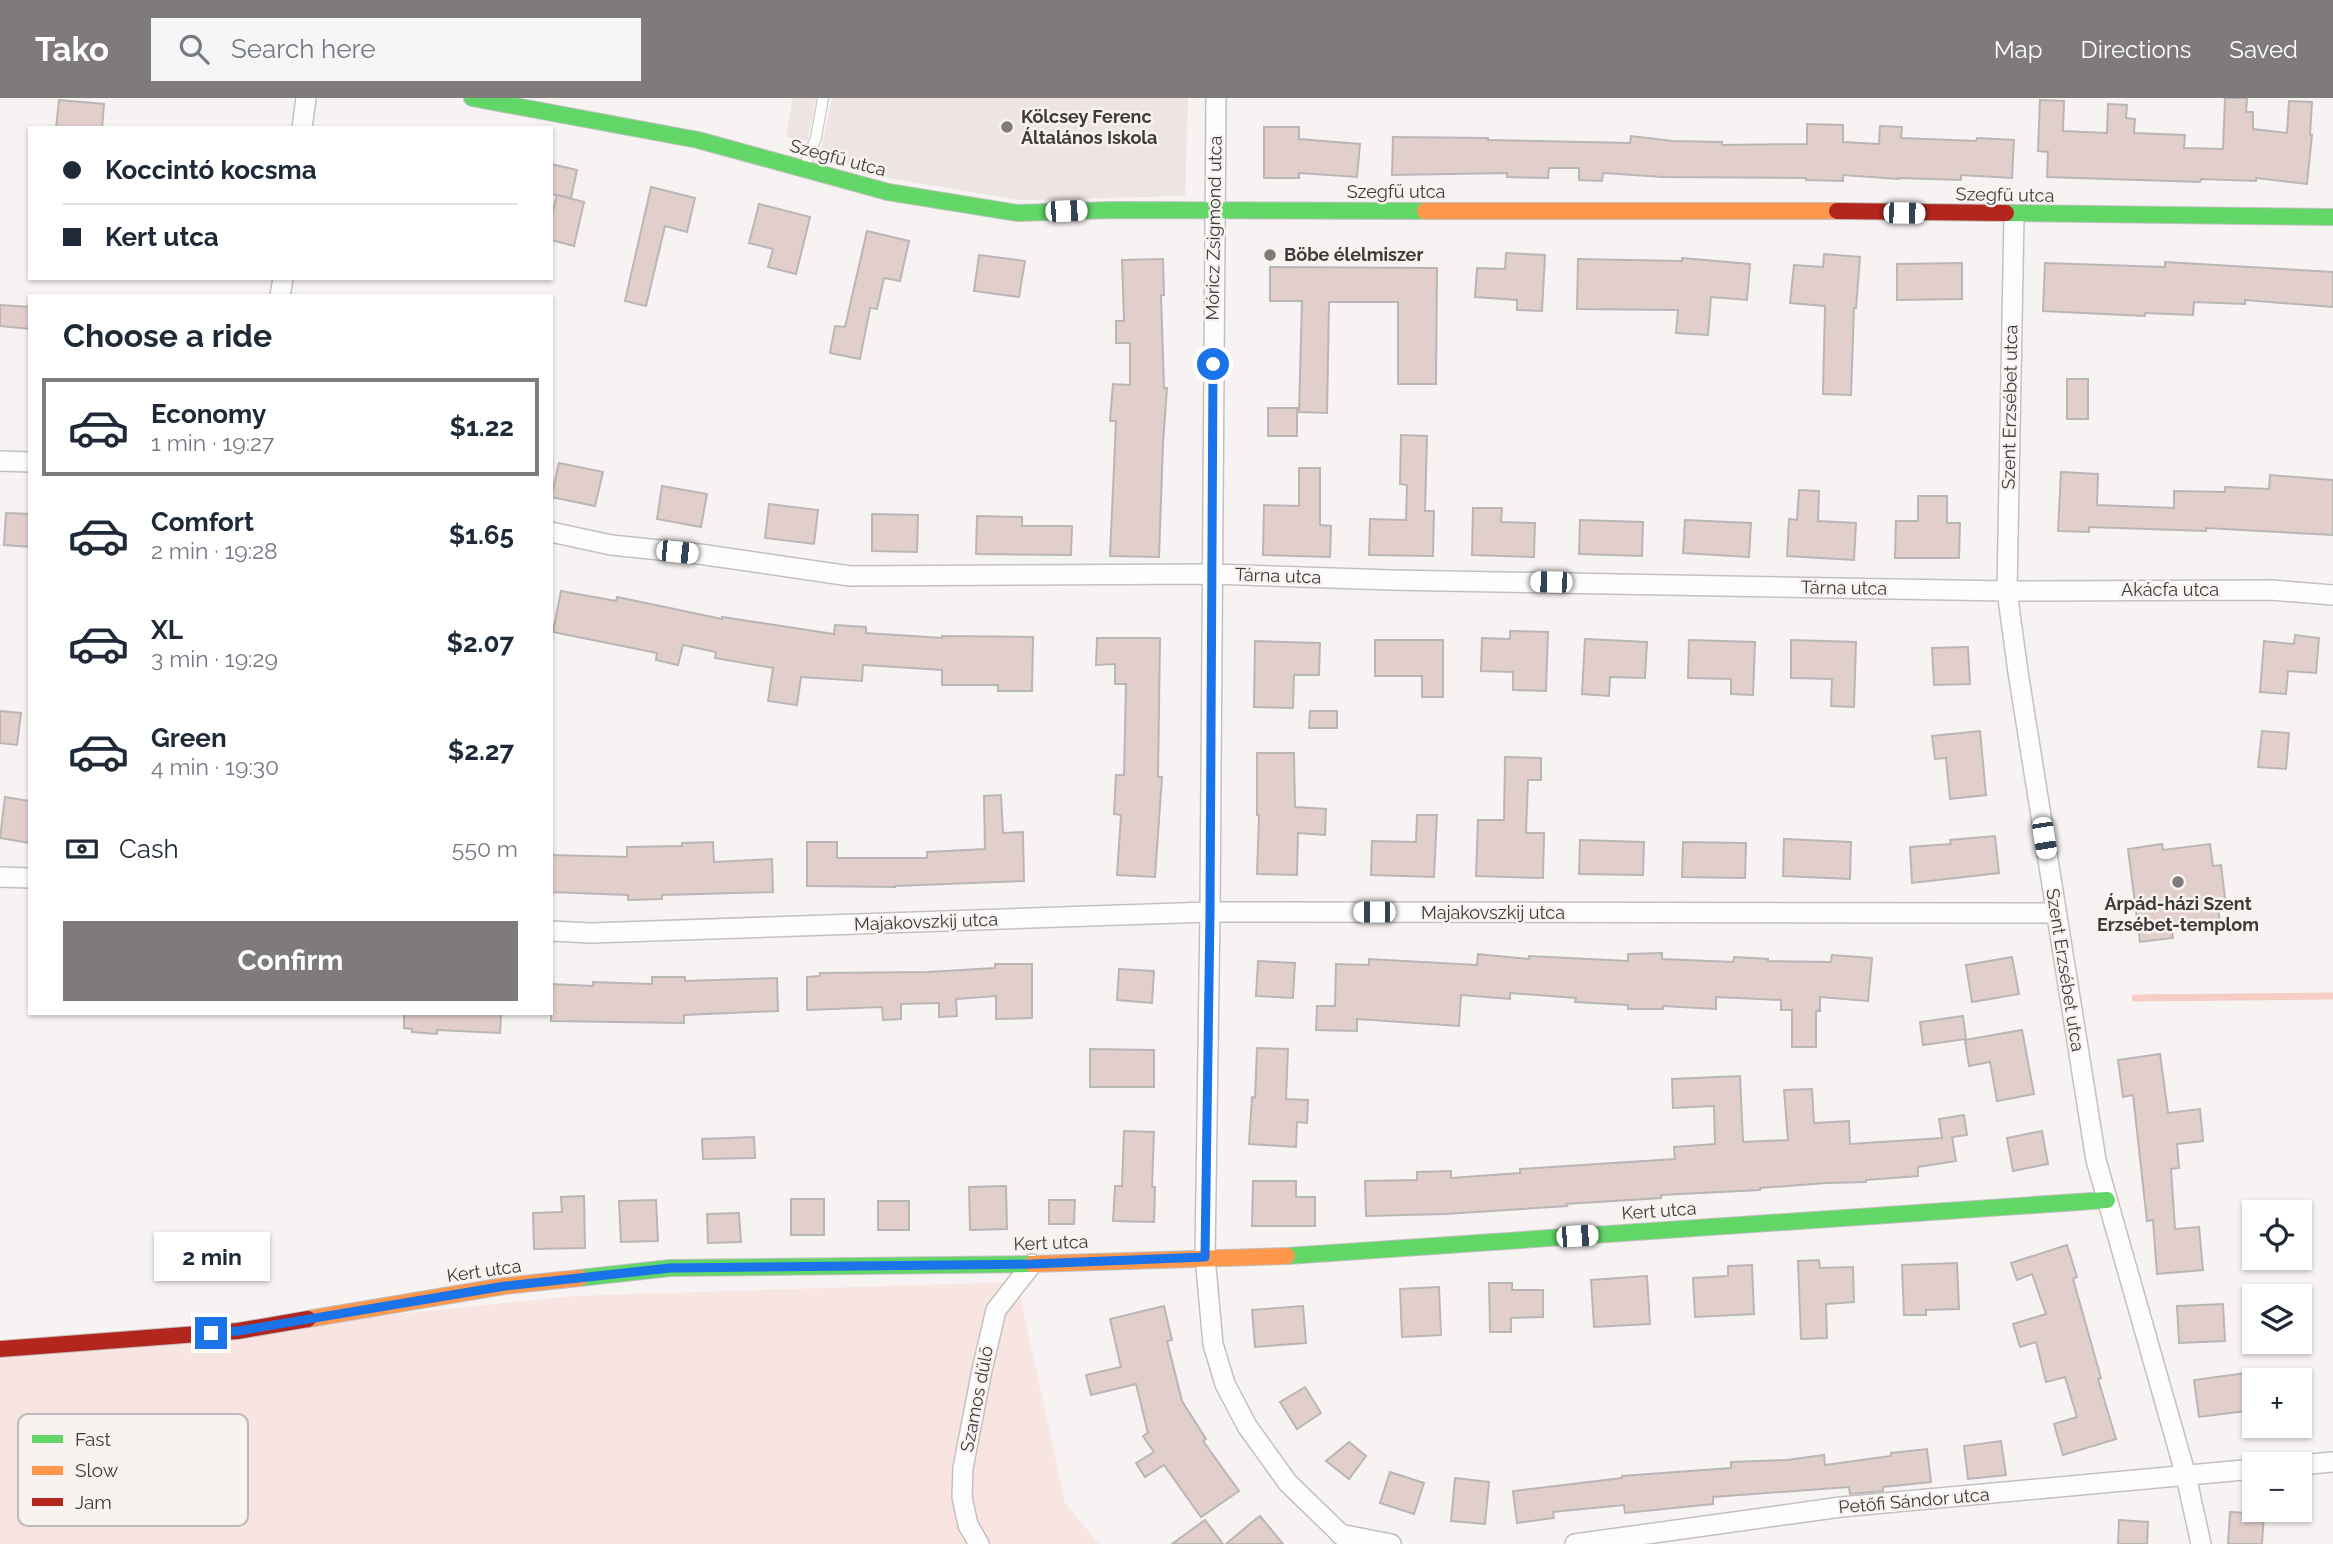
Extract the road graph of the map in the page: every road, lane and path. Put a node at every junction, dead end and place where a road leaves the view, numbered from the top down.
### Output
1 (306, 98) edge
2 (472, 98) edge
3 (823, 98) edge
4 (1216, 98) edge
5 (302, 126) edge
6 (803, 169) junction
7 (1215, 212) junction
8 (2014, 215) junction
9 (2333, 217) edge
10 (0, 461) edge
11 (28, 462) edge
12 (553, 532) edge
13 (1212, 574) junction
14 (2007, 590) junction
15 (2333, 595) edge
16 (0, 877) edge
17 (28, 878) edge
18 (1210, 912) junction
19 (2056, 914) junction
20 (553, 931) edge
21 (2107, 1200) junction
22 (1205, 1257) junction
23 (1032, 1264) junction
24 (0, 1350) edge
25 (2333, 1461) edge
26 (2312, 1463) edge
27 (2242, 1470) edge
28 (2186, 1476) junction
29 (1345, 1539) edge
30 (979, 1544) edge
31 (1391, 1544) edge
32 (1575, 1544) edge
33 (2201, 1544) edge

1 - 5 street
2 - 6 street, Szegfű utca
3 - 6 lane
4 - 7 street, Móricz Zsigmond utca
6 - 7 street, Szegfű utca
7 - 8 street, Szegfű utca
7 - 13 street, Móricz Zsigmond utca
8 - 9 street, Szegfű utca
8 - 14 street, Szent Erzsébet utca
10 - 11 street
12 - 13 street, Tárna utca
13 - 14 street, Tárna utca
13 - 18 street, Móricz Zsigmond utca
14 - 15 street, Akácfa utca
14 - 19 street, Szent Erzsébet utca
16 - 17 street
18 - 19 street, Majakovszkij utca
18 - 20 street, Majakovszkij utca
18 - 22 street, Móricz Zsigmond utca
19 - 21 street, Szent Erzsébet utca
21 - 22 street, Kert utca
21 - 28 street, Szent Erzsébet utca
22 - 23 street, Kert utca
22 - 29 street, Móricz Zsigmond utca
23 - 24 street, Kert utca
23 - 30 street, Szamos dűlő
25 - 26 street
27 - 28 street, Petőfi Sándor utca
28 - 32 street, Petőfi Sándor utca
28 - 33 street, Szent Erzsébet utca
29 - 31 street

